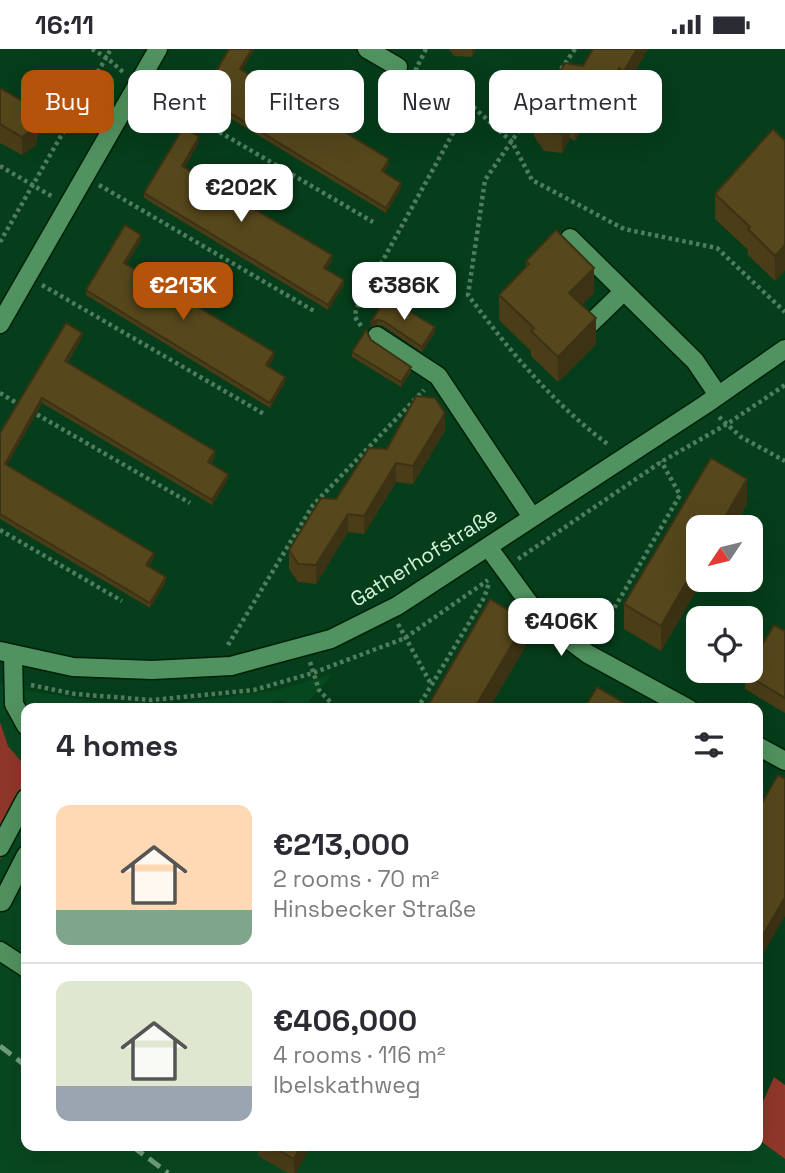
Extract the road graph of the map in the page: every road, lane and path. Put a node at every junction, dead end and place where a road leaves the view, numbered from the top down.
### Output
1 (92, 49) edge
2 (111, 49) edge
3 (158, 49) edge
4 (367, 49) edge
5 (426, 49) edge
6 (575, 49) edge
7 (107, 58) junction
8 (398, 67) dead end
9 (145, 70) edge
10 (418, 70) edge
11 (128, 76) edge
12 (128, 100) edge
13 (475, 109) edge
14 (221, 133) edge
15 (454, 133) edge
16 (512, 142) junction
17 (0, 166) edge
18 (84, 176) junction
19 (33, 185) junction
20 (373, 222) dead end
21 (570, 237) dead end
22 (0, 241) edge
23 (27, 275) junction
24 (623, 292) junction
25 (314, 311) dead end
26 (785, 312) edge
27 (0, 324) edge
28 (590, 324) edge
29 (377, 336) joint
30 (785, 349) edge
31 (438, 376) junction
32 (0, 393) edge
33 (712, 399) junction
34 (264, 414) dead end
35 (650, 440) junction
36 (624, 456) junction
37 (785, 461) edge
38 (678, 498) junction
39 (190, 503) dead end
40 (690, 505) edge
41 (531, 517) junction
42 (0, 530) edge
43 (651, 545) junction
44 (488, 547) junction
45 (662, 551) edge
46 (490, 579) dead end
47 (622, 595) junction
48 (122, 601) dead end
49 (633, 603) edge
50 (407, 640) dead end
51 (306, 646) junction
52 (7, 653) edge
53 (588, 654) junction
54 (215, 667) junction
55 (431, 685) junction
56 (332, 703) edge
57 (420, 703) edge
58 (678, 703) edge
59 (21, 717) edge
60 (763, 749) edge
61 (785, 761) edge
62 (21, 807) edge
63 (0, 847) edge
64 (21, 865) edge
65 (2, 902) dead end
66 (0, 951) edge
67 (21, 965) edge

1 - 7 path
2 - 7 path
3 - 9 street
4 - 8 street
5 - 10 path
6 - 16 path
7 - 11 path
7 - 19 path
12 - 18 street
13 - 16 path
14 - 20 path
15 - 29 path
16 - 26 path
16 - 36 path
17 - 19 path
18 - 23 street
18 - 25 path
19 - 22 path
21 - 24 street
23 - 27 street
23 - 34 path
24 - 28 street
24 - 33 street
29 - 31 street
30 - 33 street, Gatherhofstraße
31 - 41 street
31 - 54 path
32 - 39 path
33 - 35 street, Gatherhofstraße
33 - 37 path
35 - 36 street, Gatherhofstraße
35 - 38 path
36 - 41 street, Gatherhofstraße
38 - 40 path
38 - 43 path
41 - 44 street, Gatherhofstraße
42 - 48 path
43 - 45 path
43 - 47 path
44 - 51 street, Gatherhofstraße
44 - 53 street
46 - 55 path
47 - 49 path
47 - 53 path
50 - 55 path
51 - 54 street, Gatherhofstraße
51 - 56 path
52 - 54 street, Gatherhofstraße
52 - 59 street
53 - 58 street
55 - 57 path
60 - 61 street
62 - 63 street
64 - 65 street
66 - 67 street

